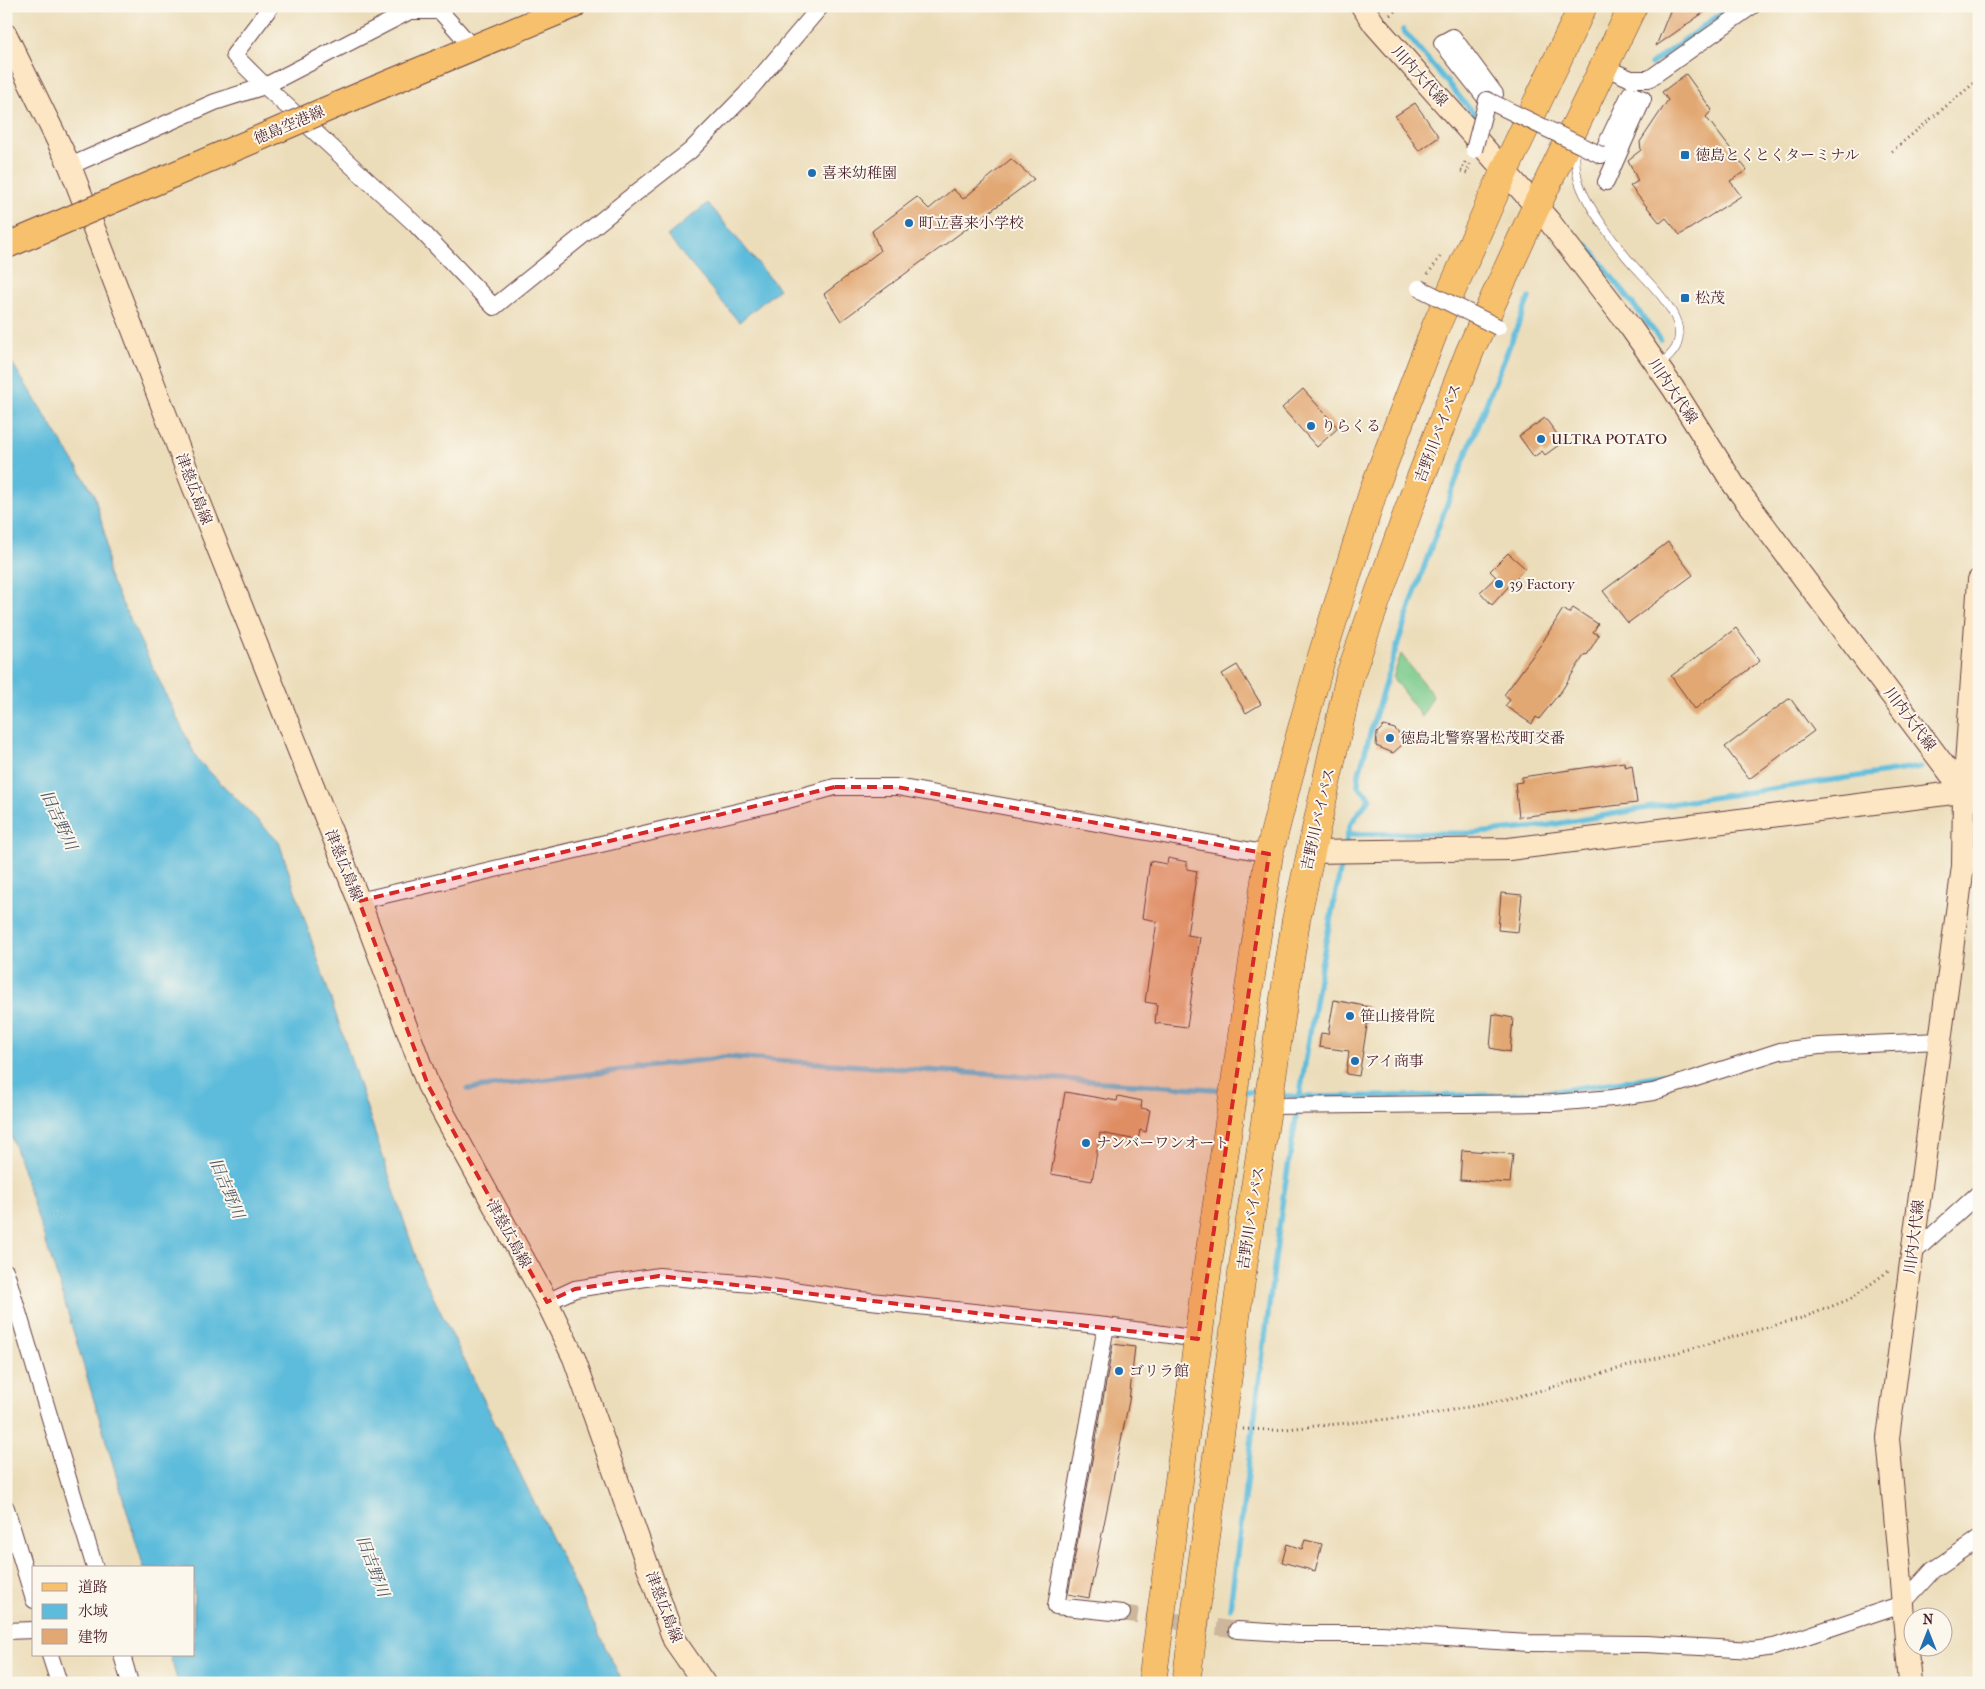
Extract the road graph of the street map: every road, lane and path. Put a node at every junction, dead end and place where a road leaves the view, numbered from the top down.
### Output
1 (271, 6) edge
2 (573, 6) edge
3 (821, 6) edge
4 (1362, 6) edge
5 (1583, 6) edge
6 (1633, 6) edge
7 (1752, 6) edge
8 (6, 35) edge
9 (473, 48) junction
10 (1604, 67) junction
11 (1979, 79) edge
12 (265, 86) junction
13 (1577, 122) junction
14 (1474, 150) dead end
15 (1892, 151) dead end
16 (70, 166) junction
17 (1504, 172) junction
18 (1606, 182) dead end
19 (1536, 207) junction
20 (6, 246) edge
21 (1441, 256) dead end
22 (1419, 288) joint
23 (1498, 327) dead end
24 (1657, 366) junction
25 (1979, 580) edge
26 (1972, 790) edge
27 (1309, 852) junction
28 (1270, 854) junction
29 (359, 901) junction
30 (1940, 1041) junction
31 (1268, 1106) junction
32 (1979, 1194) edge
33 (1912, 1254) junction
34 (6, 1272) edge
35 (547, 1302) junction
36 (1106, 1326) junction
37 (1198, 1339) junction
38 (1222, 1426) junction
39 (6, 1508) edge
40 (1979, 1538) edge
41 (12, 1545) edge
42 (94, 1566) edge
43 (32, 1595) edge
44 (1902, 1604) junction
45 (1122, 1613) tunnel mouth
46 (32, 1630) edge
47 (1237, 1630) tunnel mouth
48 (6, 1631) edge
49 (50, 1656) edge
50 (122, 1656) edge
51 (59, 1683) edge
52 (130, 1683) edge
53 (704, 1683) edge
54 (1152, 1683) edge
55 (1186, 1683) edge
56 (1910, 1683) edge

1 - 12 street
2 - 9 main road, 徳島空港線
3 - 12 street
4 - 17 main road, 川内大代線
5 - 17 highway
6 - 10 highway, 吉野川バイパス
7 - 10 street
8 - 16 main road, 津慈広島線
9 - 12 street
9 - 20 main road, 徳島空港線, bridge
10 - 13 highway, 吉野川バイパス
11 - 15 path
12 - 16 street
13 - 19 highway, 吉野川バイパス
13 - 24 lane
14 - 18 street, bridge
16 - 29 main road, 津慈広島線
17 - 19 main road, 川内大代線
17 - 28 highway
19 - 24 main road, 川内大代線
19 - 27 highway, 吉野川バイパス
21 - 22 path
22 - 23 street, bridge
24 - 26 main road, 川内大代線
25 - 26 main road, 川内大代線
26 - 27 main road
26 - 30 main road, 川内大代線
27 - 31 highway, 吉野川バイパス
28 - 29 street
28 - 37 highway
29 - 35 main road, 津慈広島線
30 - 31 street
30 - 33 main road, 川内大代線
31 - 38 highway, 吉野川バイパス
32 - 33 street
33 - 38 path
33 - 44 main road, 川内大代線
34 - 42 street
35 - 36 street
35 - 53 main road, 津慈広島線
36 - 37 street
36 - 45 street
37 - 54 highway
38 - 55 highway, 吉野川バイパス
39 - 41 street
40 - 44 street
41 - 43 street
44 - 47 street
44 - 56 main road, 川内大代線
46 - 48 street
49 - 51 street
50 - 52 street

